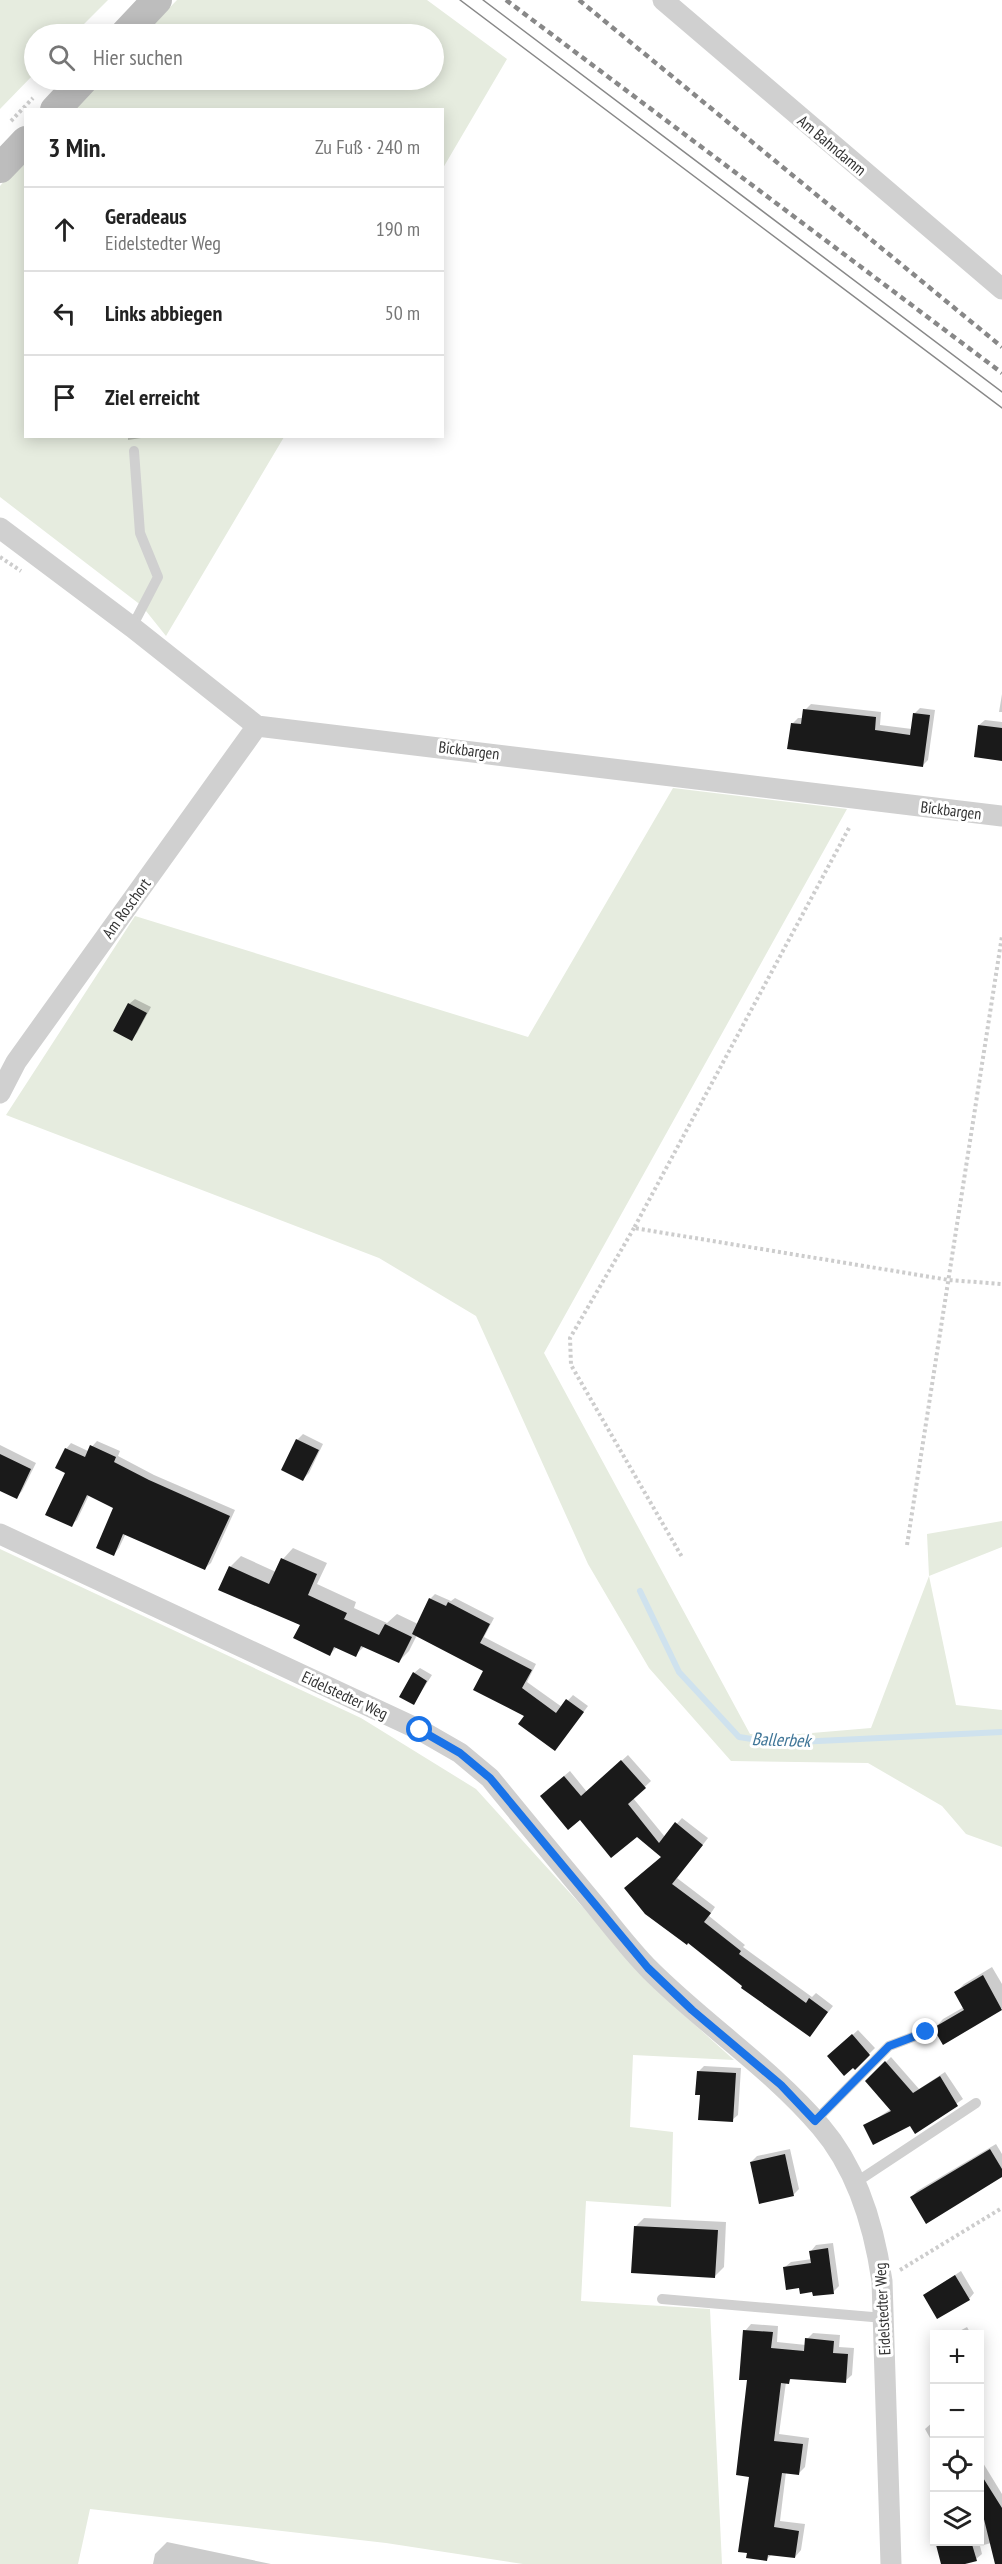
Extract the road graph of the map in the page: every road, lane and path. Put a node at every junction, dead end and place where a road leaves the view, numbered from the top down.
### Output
1 (157, 0) edge
2 (663, 0) edge
3 (134, 24) edge
4 (66, 90) edge
5 (45, 102) edge
6 (16, 133) edge
7 (0, 168) edge
8 (1002, 290) edge
9 (134, 451) dead end
10 (0, 528) edge
11 (132, 627) junction
12 (257, 726) junction
13 (1002, 816) edge
14 (849, 828) dead end
15 (1002, 936) edge
16 (0, 1093) edge
17 (634, 1228) junction
18 (949, 1280) junction
19 (1002, 1284) edge
20 (0, 1534) edge
21 (907, 1545) dead end
22 (682, 1557) dead end
23 (926, 2032) dead end
24 (975, 2103) dead end
25 (815, 2121) junction
26 (855, 2183) junction
27 (1002, 2208) edge
28 (882, 2281) junction
29 (662, 2299) dead end
30 (884, 2318) junction
31 (891, 2564) edge

1 - 3 street
2 - 8 street, Am Bahndamm
4 - 5 street
6 - 7 street
9 - 11 lane
10 - 11 street
11 - 12 street
12 - 13 street, Bickbargen
12 - 16 street, Am Roschort
14 - 17 path
15 - 18 path
17 - 18 path
17 - 22 path
18 - 19 path
18 - 21 path
20 - 25 street, Eidelstedter Weg
23 - 25 lane
24 - 26 lane
25 - 26 street, Eidelstedter Weg
26 - 28 street, Eidelstedter Weg
27 - 28 path
28 - 30 street, Eidelstedter Weg
29 - 30 lane
30 - 31 street, Eidelstedter Weg

